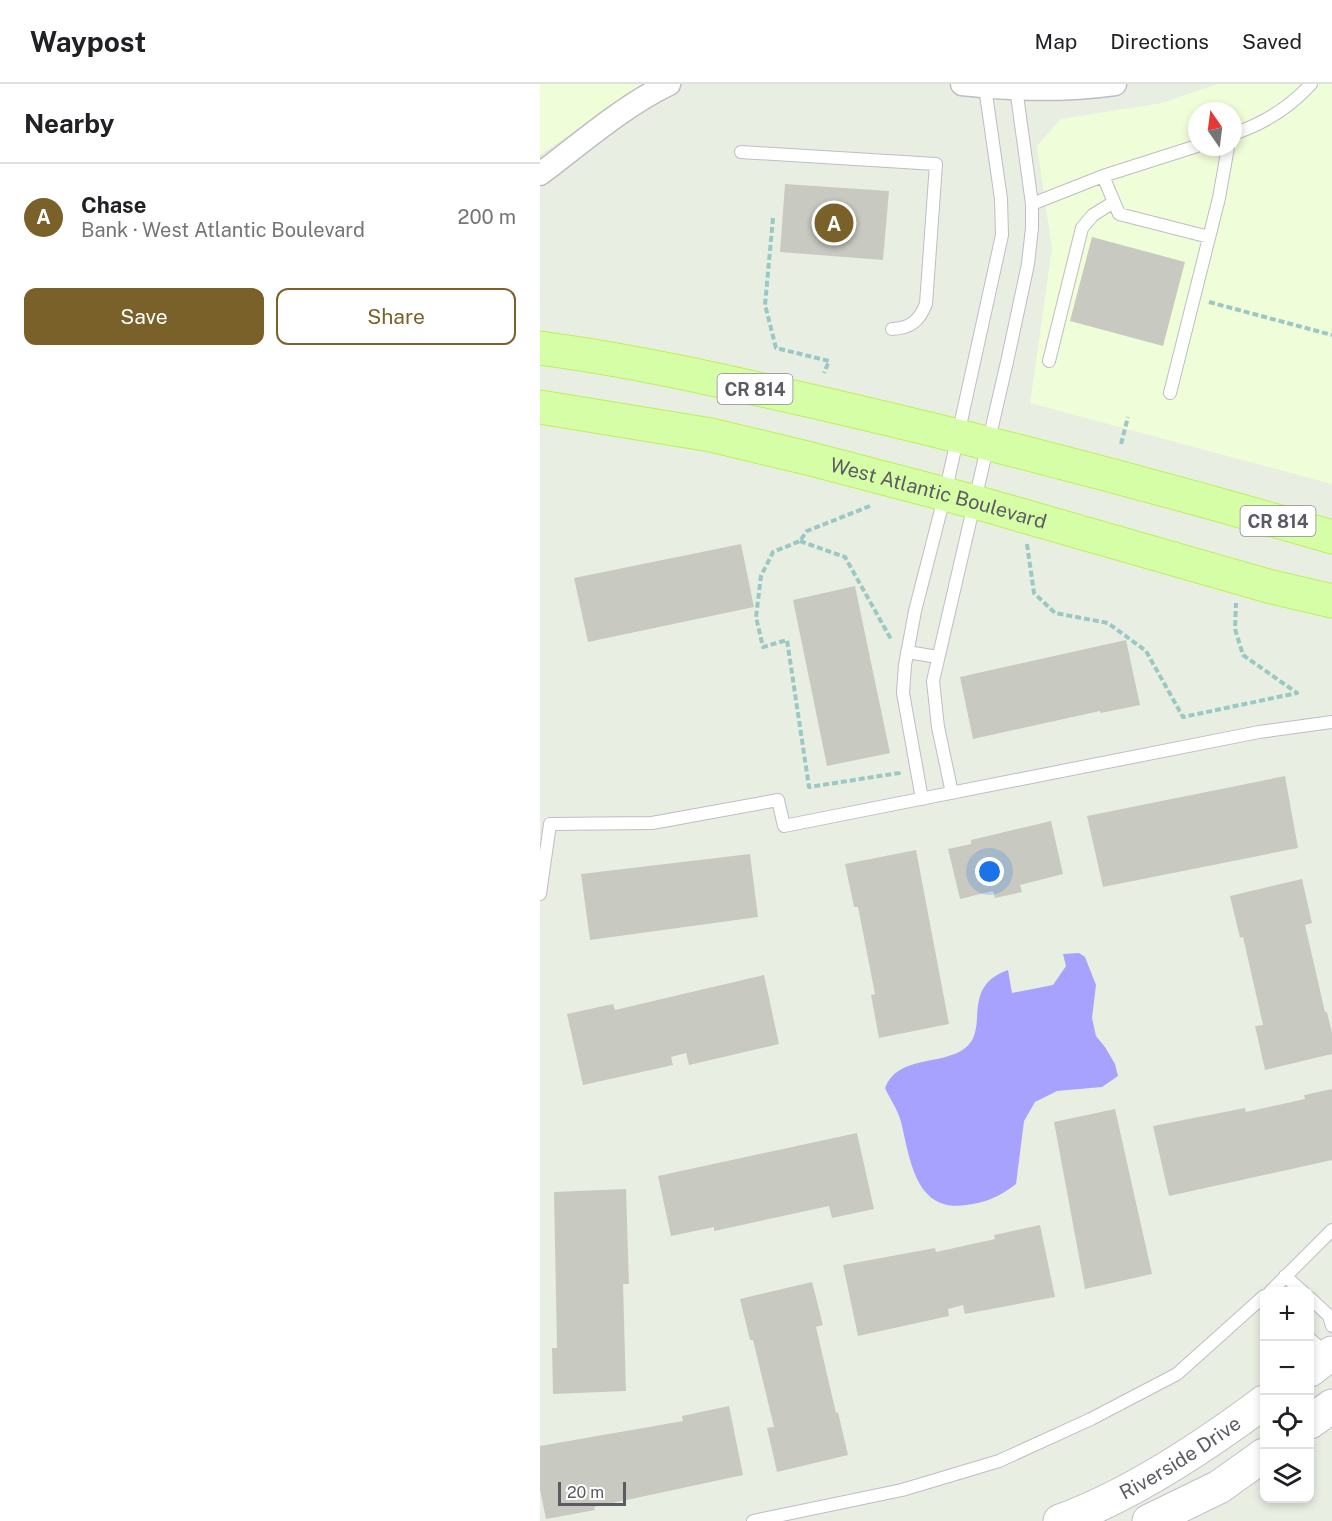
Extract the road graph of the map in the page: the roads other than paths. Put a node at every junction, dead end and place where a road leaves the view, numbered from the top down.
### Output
1 (669, 84) edge
2 (962, 84) edge
3 (1115, 84) edge
4 (1311, 84) edge
5 (985, 87) junction
6 (1016, 88) junction
7 (1242, 130) edge
8 (1188, 150) edge
9 (741, 152) dead end
10 (1226, 156) edge
11 (540, 174) edge
12 (1103, 176) junction
13 (1114, 202) junction
14 (1032, 204) junction
15 (1209, 237) junction
16 (892, 328) dead end
17 (546, 348) edge
18 (1049, 361) dead end
19 (1170, 393) dead end
20 (543, 408) edge
21 (974, 439) junction
22 (960, 498) junction
23 (1332, 537) edge
24 (1332, 601) edge
25 (907, 652) junction
26 (938, 657) junction
27 (1332, 722) edge
28 (952, 793) junction
29 (922, 799) junction
30 (540, 894) edge
31 (1332, 1230) edge
32 (1285, 1276) junction
33 (1274, 1287) edge
34 (1297, 1287) edge
35 (1260, 1300) edge
36 (1314, 1302) edge
37 (1332, 1326) edge
38 (1312, 1341) edge
39 (1332, 1348) edge
40 (1332, 1353) edge
41 (1314, 1367) edge
42 (1260, 1405) edge
43 (1332, 1406) edge
44 (1314, 1419) edge
45 (1260, 1458) edge
46 (753, 1521) edge
47 (1060, 1521) edge
48 (1149, 1521) edge

1 - 11 street
2 - 5 street
3 - 6 street
4 - 7 lane
5 - 6 street
5 - 21 lane
6 - 14 lane
8 - 12 lane
9 - 16 lane
10 - 15 lane
12 - 13 lane
12 - 14 lane
13 - 15 lane
13 - 18 lane
14 - 21 lane
15 - 19 lane
17 - 21 main road, CR 814
20 - 22 main road, West Atlantic Boulevard
21 - 22 lane
21 - 22 lane
21 - 23 main road, CR 814
22 - 24 main road, West Atlantic Boulevard
22 - 25 lane
22 - 26 lane
25 - 26 lane
25 - 29 lane
26 - 28 lane
27 - 28 lane
28 - 29 lane
29 - 30 lane
31 - 32 lane
32 - 33 lane
32 - 34 lane
35 - 46 lane
36 - 37 lane
38 - 39 lane
40 - 41 street
42 - 47 street, Riverside Drive
43 - 44 street
45 - 48 street, Riverside Drive

